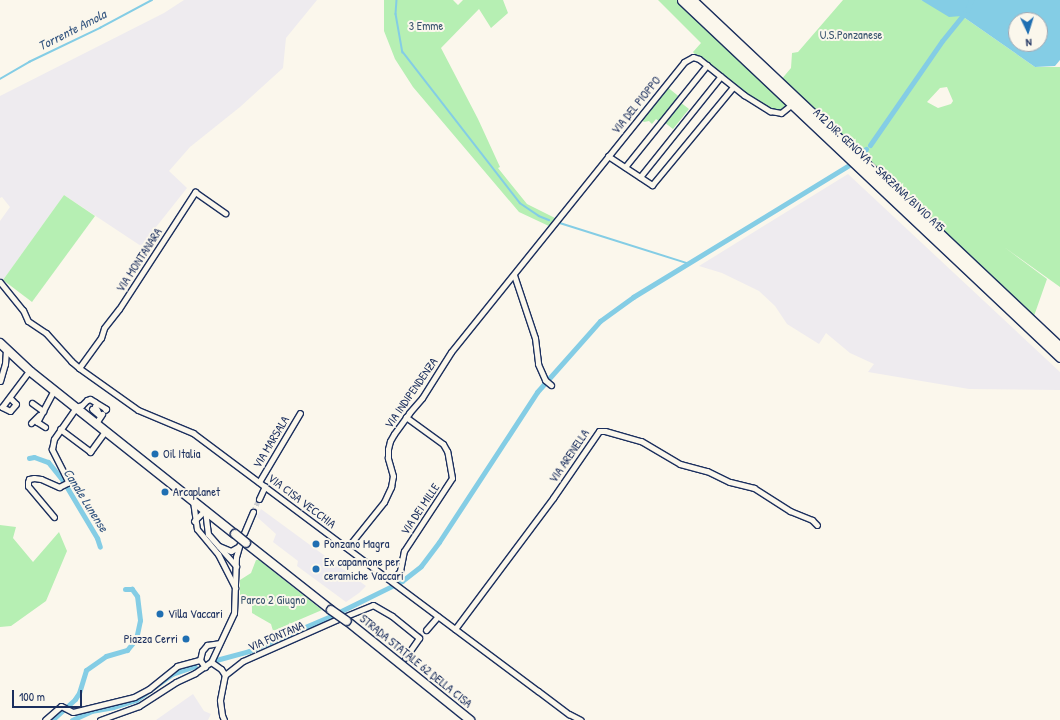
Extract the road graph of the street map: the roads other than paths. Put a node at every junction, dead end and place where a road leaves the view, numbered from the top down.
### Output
1 (682, 0) edge
2 (692, 0) edge
3 (707, 66) junction
4 (721, 76) junction
5 (733, 87) junction
6 (791, 105) dead end
7 (608, 156) junction
8 (625, 167) junction
9 (640, 177) junction
10 (225, 213) dead end
11 (525, 261) joint
12 (514, 274) junction
13 (0, 282) edge
14 (3, 346) edge
15 (1060, 347) edge
16 (1060, 357) edge
17 (79, 368) junction
18 (29, 371) junction
19 (0, 381) edge
20 (548, 383) dead end
21 (54, 390) junction
22 (10, 398) dead end
23 (32, 403) dead end
24 (88, 403) junction
25 (42, 412) junction
26 (300, 413) dead end
27 (101, 416) junction
28 (406, 417) junction
29 (31, 423) dead end
30 (45, 427) dead end
31 (60, 429) junction
32 (105, 431) junction
33 (259, 482) junction
34 (265, 486) junction
35 (259, 499) tunnel mouth
36 (193, 500) junction
37 (205, 510) junction
38 (254, 512) tunnel mouth
39 (54, 518) dead end
40 (218, 520) junction
41 (194, 521) junction
42 (207, 525) junction
43 (817, 525) dead end
44 (244, 533) dead end
45 (241, 544) junction
46 (218, 545) junction
47 (347, 548) junction
48 (236, 566) junction
49 (225, 567) junction
50 (393, 582) junction
51 (236, 589) junction
52 (438, 616) junction
53 (344, 619) junction
54 (455, 629) junction
55 (426, 630) tunnel mouth
56 (219, 643) junction
57 (405, 658) dead end
58 (200, 660) junction
59 (211, 662) junction
60 (205, 667) junction
61 (225, 675) junction
62 (45, 720) edge
63 (100, 720) edge
64 (224, 720) edge
65 (470, 720) edge
66 (581, 720) edge

1 - 16 highway, A12 DIR. GENOVA - SARZANA/BIVIO A15
2 - 15 highway
3 - 4 street, VIA DEL PIOPPO
3 - 7 street, VIA DEL PIOPPO
3 - 8 street
4 - 5 street, VIA DEL PIOPPO
4 - 9 street
5 - 6 street, VIA DEL PIOPPO
5 - 9 street
7 - 8 street
7 - 11 street, VIA DEL PIOPPO
8 - 9 street
10 - 17 street, VIA MONTANARA
11 - 12 street, VIA INDIPENDENZA
12 - 20 street
12 - 28 street, VIA INDIPENDENZA
13 - 17 street, VIA CISA VECCHIA
14 - 18 main road
14 - 19 street
17 - 33 street, VIA CISA VECCHIA
18 - 21 main road
18 - 22 street
21 - 24 main road
21 - 25 street
23 - 25 street
24 - 27 main road
24 - 27 street
24 - 27 street
24 - 31 street
25 - 29 street
25 - 30 street
26 - 33 street, VIA MARSALA
27 - 32 main road
28 - 47 street, VIA INDIPENDENZA
28 - 50 street, VIA DEI MILLE
31 - 32 street
31 - 39 street
32 - 36 main road
33 - 34 street, VIA CISA VECCHIA
34 - 35 street
34 - 47 street, VIA CISA VECCHIA
36 - 37 main road
36 - 41 street
37 - 40 main road
37 - 41 street
37 - 42 street
38 - 44 street
40 - 42 street
40 - 45 main road, bridge
41 - 49 street
42 - 46 street
43 - 54 street, VIA ARENELLA
45 - 46 street
45 - 48 street
45 - 53 main road, STRADA STATALE 62 DELLA CISA, bridge
46 - 48 street
47 - 50 street, VIA CISA VECCHIA
48 - 49 street
48 - 51 street
49 - 51 street
50 - 52 street, VIA CISA VECCHIA
51 - 56 street
52 - 54 street, VIA CISA VECCHIA
52 - 55 street
53 - 57 street, VIA FONTANA
53 - 61 street, VIA FONTANA
53 - 65 main road, STRADA STATALE 62 DELLA CISA
54 - 66 street, VIA CISA VECCHIA
56 - 58 street
56 - 59 street
58 - 60 street
58 - 62 street
59 - 60 street
59 - 61 street
60 - 63 street
61 - 64 street

